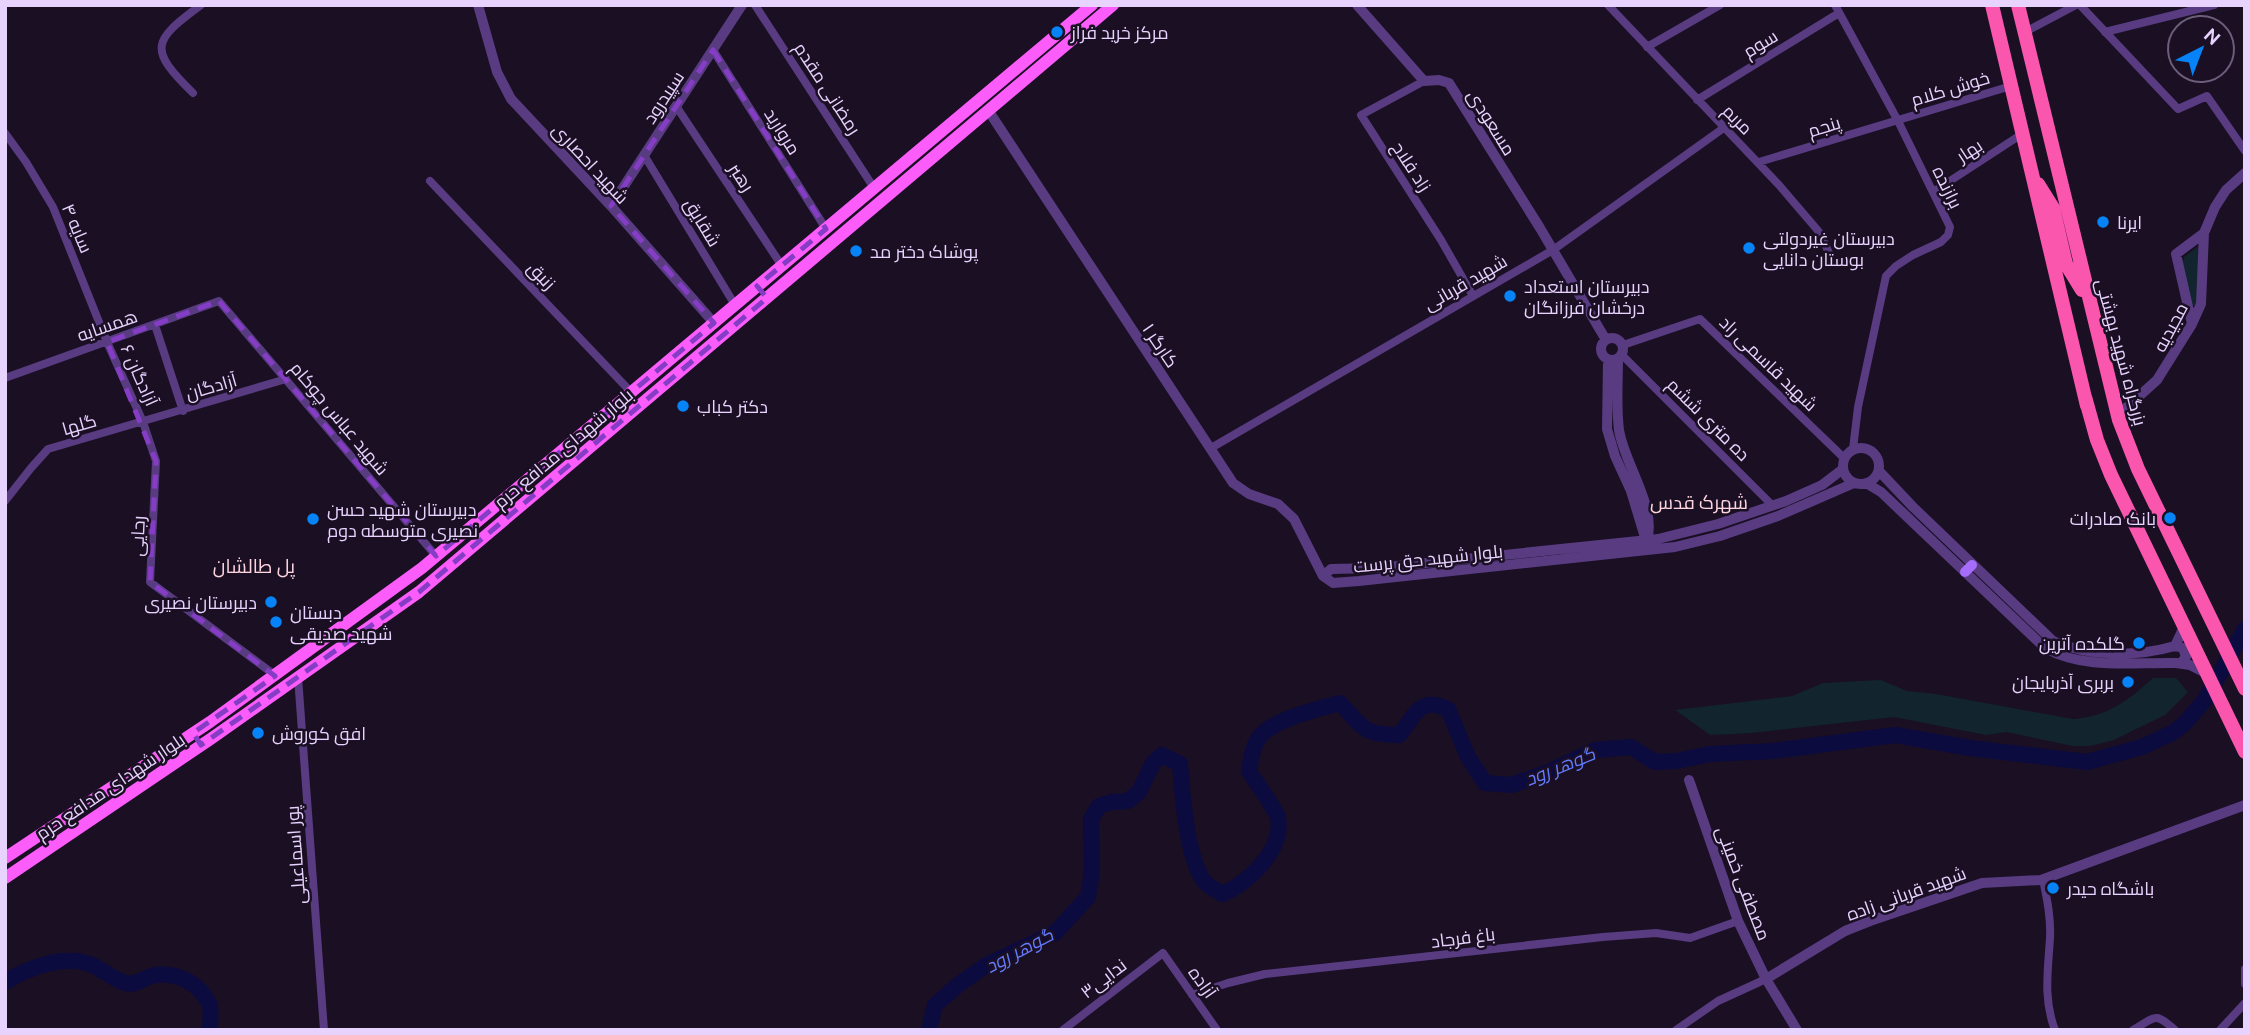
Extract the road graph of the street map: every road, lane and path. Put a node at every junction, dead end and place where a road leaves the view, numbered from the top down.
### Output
1 (201, 5) edge
2 (478, 5) edge
3 (742, 5) edge
4 (755, 5) edge
5 (1092, 5) edge
6 (1113, 5) edge
7 (1357, 5) edge
8 (1608, 5) edge
9 (1720, 5) edge
10 (1980, 5) edge
11 (1992, 5) edge
12 (2018, 5) edge
13 (2024, 5) edge
14 (2078, 5) edge
15 (2214, 5) edge
16 (1837, 9) edge
17 (1997, 28) junction
18 (2024, 30) junction
19 (2105, 32) junction
20 (1647, 47) junction
21 (713, 50) junction
22 (1424, 80) junction
23 (2011, 86) junction
24 (193, 93) dead end
25 (1697, 100) junction
26 (676, 106) junction
27 (988, 110) junction
28 (1898, 121) junction
29 (1724, 127) junction
30 (5, 133) edge
31 (2022, 134) junction
32 (2245, 151) edge
33 (644, 155) junction
34 (1759, 162) junction
35 (2245, 173) edge
36 (430, 181) dead end
37 (874, 188) junction
38 (1933, 192) junction
39 (611, 206) junction
40 (826, 229) junction
41 (2059, 233) junction
42 (2204, 233) junction
43 (1553, 250) junction
44 (1834, 264) dead end
45 (782, 265) junction
46 (757, 286) junction
47 (1473, 296) junction
48 (767, 298) junction
49 (219, 301) joint
50 (735, 305) junction
51 (714, 323) junction
52 (2192, 324) junction
53 (155, 326) junction
54 (1606, 340) junction
55 (107, 342) junction
56 (1618, 354) junction
57 (5, 378) edge
58 (286, 379) junction
59 (631, 392) junction
60 (183, 411) junction
61 (2117, 416) junction
62 (144, 422) junction
63 (1210, 448) junction
64 (1853, 449) junction
65 (1844, 458) junction
66 (1843, 470) junction
67 (1878, 471) junction
68 (1854, 483) junction
69 (1866, 483) junction
70 (5, 501) edge
71 (1773, 506) junction
72 (1740, 517) junction
73 (1744, 528) junction
74 (1647, 545) junction
75 (436, 556) junction
76 (1969, 568) junction
77 (1323, 576) joint
78 (2184, 627) junction
79 (2175, 646) junction
80 (2185, 664) junction
81 (2207, 673) junction
82 (276, 676) junction
83 (2241, 676) edge
84 (298, 677) junction
85 (193, 733) junction
86 (201, 745) junction
87 (2245, 752) edge
88 (1689, 780) dead end
89 (2245, 805) edge
90 (5, 858) edge
91 (5, 878) edge
92 (2043, 879) junction
93 (1738, 921) junction
94 (1163, 953) joint
95 (2245, 969) edge
96 (1766, 979) junction
97 (2244, 983) edge
98 (1192, 995) junction
99 (2245, 1003) edge
100 (324, 1030) edge
101 (1063, 1030) edge
102 (1217, 1030) edge
103 (1676, 1030) edge
104 (1797, 1030) edge
105 (2055, 1030) edge
106 (2133, 1030) edge
107 (2175, 1030) edge
108 (2220, 1030) edge

1 - 24 street
2 - 39 street, شهید احصاری
3 - 21 street, سپیدرود
4 - 37 street, رمضانی مقدم
5 - 37 main road, بلوار شهدای مدافع حرم
6 - 27 main road, بلوار شهدای مدافع حرم
7 - 22 street, مسعودی
8 - 20 street, مریم
9 - 20 street
10 - 17 highway
11 - 17 highway, بزرگراه شهید بهشتی
12 - 18 highway, بزرگراه شهید بهشتی
13 - 18 highway
14 - 18 street
14 - 19 street
15 - 19 street
16 - 25 street, سوم
16 - 28 street, برازنده
17 - 23 highway, بزرگراه شهید بهشتی
18 - 41 highway, بزرگراه شهید بهشتی
19 - 32 street
20 - 25 street, مریم
21 - 26 street, سپیدرود
21 - 40 street, مروارید
22 - 43 street, مسعودی
22 - 47 street, زاد فلاح
23 - 28 street, خوش کلام
23 - 31 highway, بزرگراه شهید بهشتی
25 - 29 street, مریم
26 - 33 street, سپیدرود
26 - 45 street, رهبر
27 - 48 main road, بلوار شهدای مدافع حرم
27 - 63 street, کارگر ۱
28 - 34 street, پنجم
28 - 38 street, برازنده
29 - 34 street, مریم
29 - 43 street, شهید قربانی
30 - 55 street, سایه ۴
31 - 38 street, بهار
31 - 41 highway, بزرگراه شهید بهشتی
33 - 39 street, سپیدرود
33 - 50 street, شقایق
34 - 44 street, مریم
35 - 42 street
36 - 59 street, زنبق
37 - 40 main road, بلوار شهدای مدافع حرم
38 - 64 street, برازنده
39 - 51 street, شهید احصاری
40 - 45 main road, بلوار شهدای مدافع حرم
41 - 61 highway, بزرگراه شهید بهشتی
41 - 78 highway, بزرگراه شهید بهشتی
42 - 52 street, مجیدیه
42 - 52 street
43 - 47 street, شهید قربانی
43 - 54 street
45 - 46 main road, بلوار شهدای مدافع حرم
46 - 48 main road
46 - 50 main road, بلوار شهدای مدافع حرم
47 - 63 street, شهید قربانی
48 - 84 main road, بلوار شهدای مدافع حرم
49 - 53 street, همسایه
49 - 58 street, شهید عباس چوکام
50 - 51 main road, بلوار شهدای مدافع حرم
51 - 59 main road, بلوار شهدای مدافع حرم
52 - 61 street, مجیدیه
53 - 55 street, همسایه
53 - 60 street
54 - 56 street
54 - 56 street
55 - 57 street, همسایه
55 - 62 street, آزادگان ۶
56 - 65 street, شهید قاسمی راد
56 - 71 street, ده متری ششم
56 - 74 street
58 - 60 street, آزادگان
58 - 75 street, شهید عباس چوکام
59 - 75 main road, بلوار شهدای مدافع حرم
60 - 62 street, آزادگان
61 - 83 highway, بزرگراه شهید بهشتی
62 - 70 street, گلها
62 - 82 street, رجایی
63 - 77 street, کارگر ۱
64 - 65 street
64 - 67 street
65 - 66 street
66 - 68 street
66 - 71 street, بلوار شهید حق پرست
67 - 69 street
67 - 76 street
68 - 69 street
68 - 73 street, بلوار شهید حق پرست
69 - 76 street
71 - 72 street, بلوار شهید حق پرست
72 - 73 street
72 - 74 street, بلوار شهید حق پرست
73 - 74 street, بلوار شهید حق پرست
74 - 77 street, بلوار شهید حق پرست
75 - 82 main road, بلوار شهدای مدافع حرم
76 - 79 street
76 - 80 street
78 - 79 street
78 - 81 highway, بزرگراه شهید بهشتی
79 - 80 street
80 - 81 street
81 - 87 highway, بزرگراه شهید بهشتی
82 - 85 main road, بلوار شهدای مدافع حرم
84 - 86 main road, بلوار شهدای مدافع حرم
84 - 100 street, پور اسماعیلی
85 - 86 main road
85 - 90 main road, بلوار شهدای مدافع حرم
86 - 91 main road, بلوار شهدای مدافع حرم
88 - 93 street, مصطفی خمینی
89 - 92 street, شهید قربانی زاده
92 - 96 street, شهید قربانی زاده
92 - 105 street
93 - 96 street, مصطفی خمینی
93 - 98 street, باغ فرجاد
94 - 98 street, آزاده
94 - 101 street, ندایی۳
95 - 97 street
96 - 103 street, شهید قربانی زاده
96 - 104 street, مصطفی خمینی
98 - 102 street, آزاده
99 - 108 street
106 - 107 street

